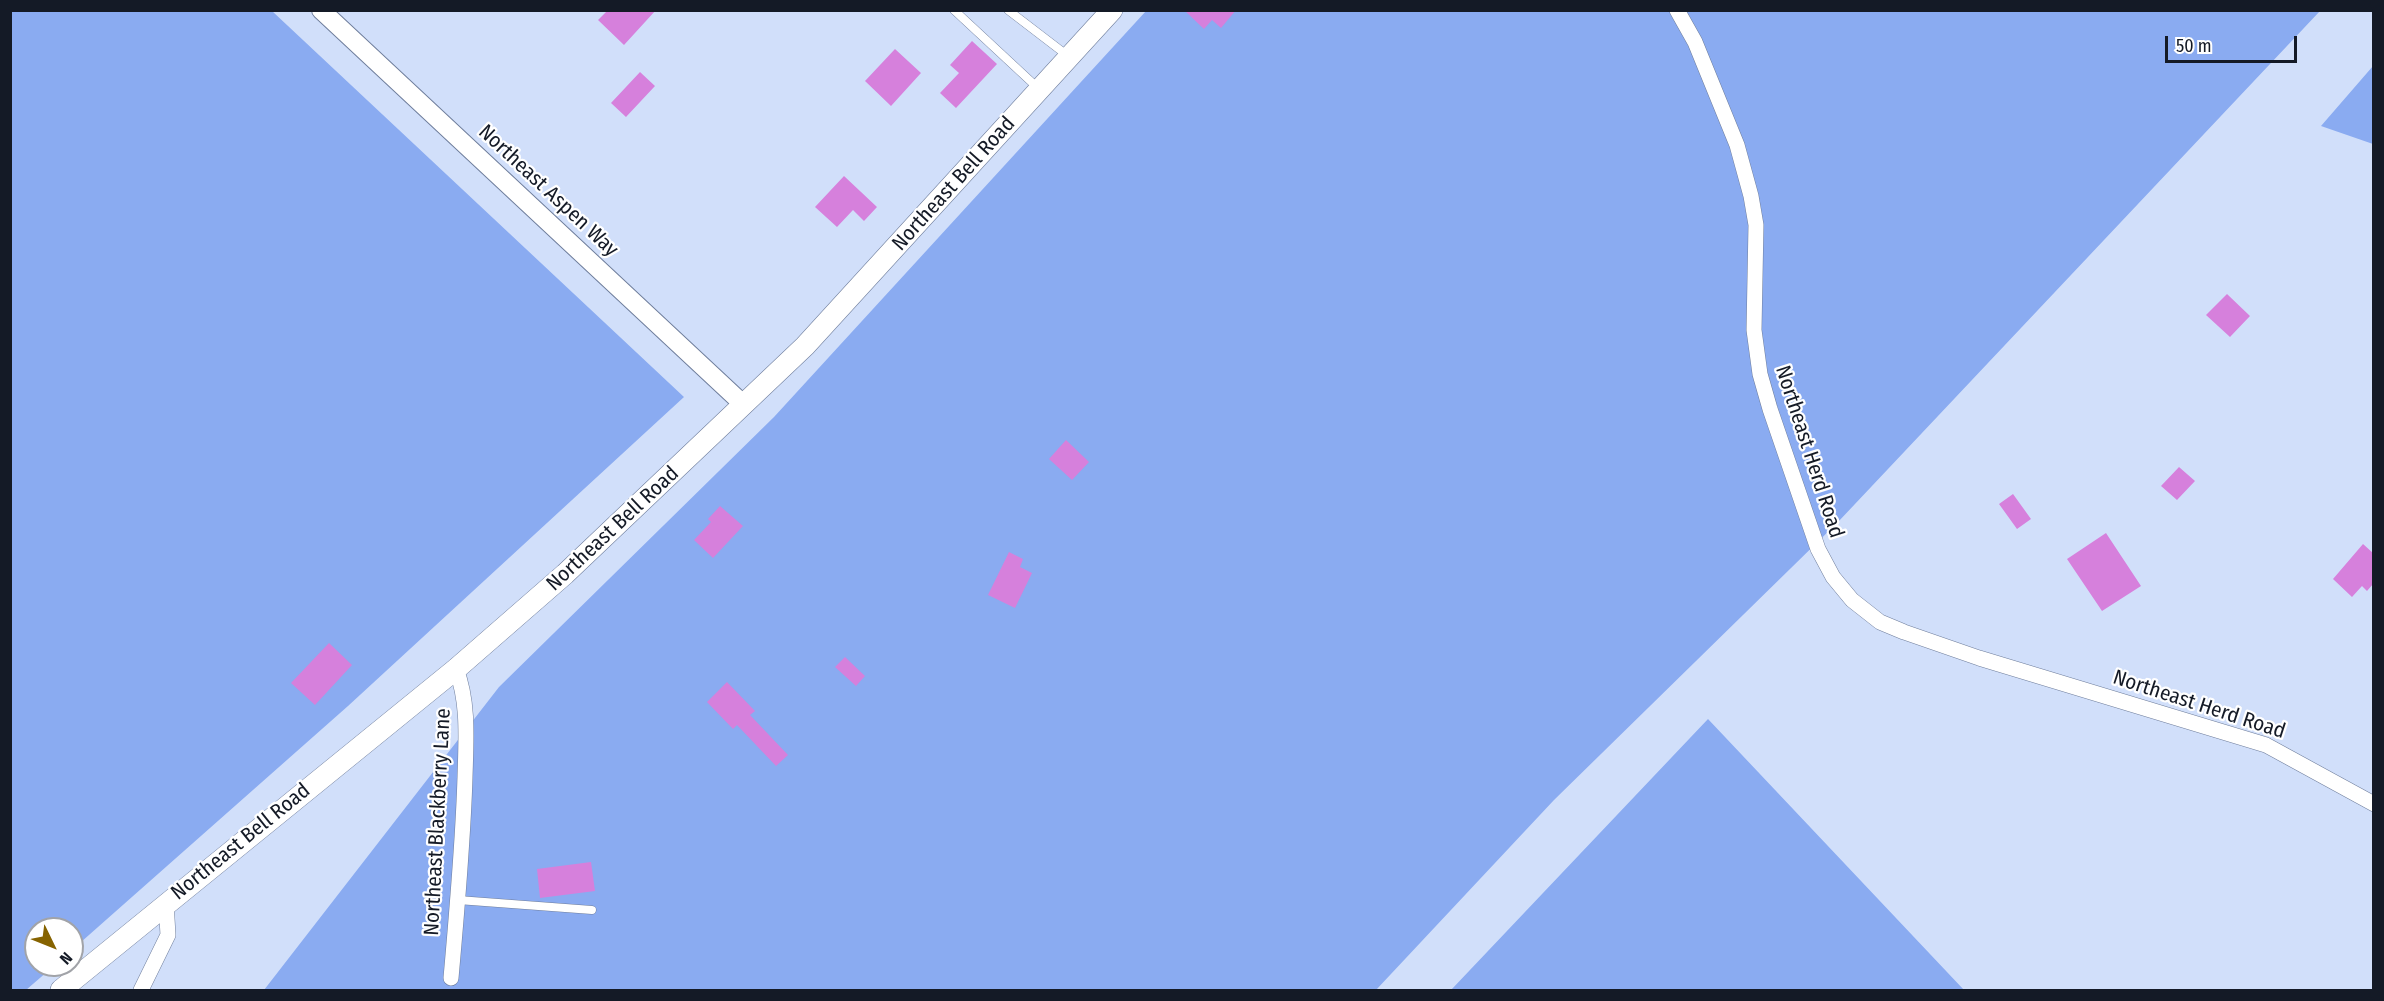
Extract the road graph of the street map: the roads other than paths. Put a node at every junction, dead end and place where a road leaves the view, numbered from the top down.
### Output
1 (321, 10) edge
2 (954, 10) edge
3 (1008, 10) edge
4 (1112, 10) edge
5 (1677, 10) edge
6 (1070, 57) junction
7 (1040, 90) junction
8 (744, 405) junction
9 (456, 669) junction
10 (2373, 804) edge
11 (458, 900) junction
12 (166, 902) junction
13 (592, 910) dead end
14 (451, 978) dead end
15 (61, 990) edge
16 (141, 990) edge

1 - 8 street, Northeast Aspen Way
2 - 7 lane
3 - 6 lane
4 - 6 main road, Northeast Bell Road
5 - 10 street, Northeast Herd Road
6 - 7 main road, Northeast Bell Road
7 - 8 main road, Northeast Bell Road
8 - 9 main road, Northeast Bell Road
9 - 11 street, Northeast Blackberry Lane
9 - 12 main road, Northeast Bell Road
11 - 13 lane
11 - 14 street, Northeast Blackberry Lane
12 - 15 main road, Northeast Bell Road
12 - 16 street

